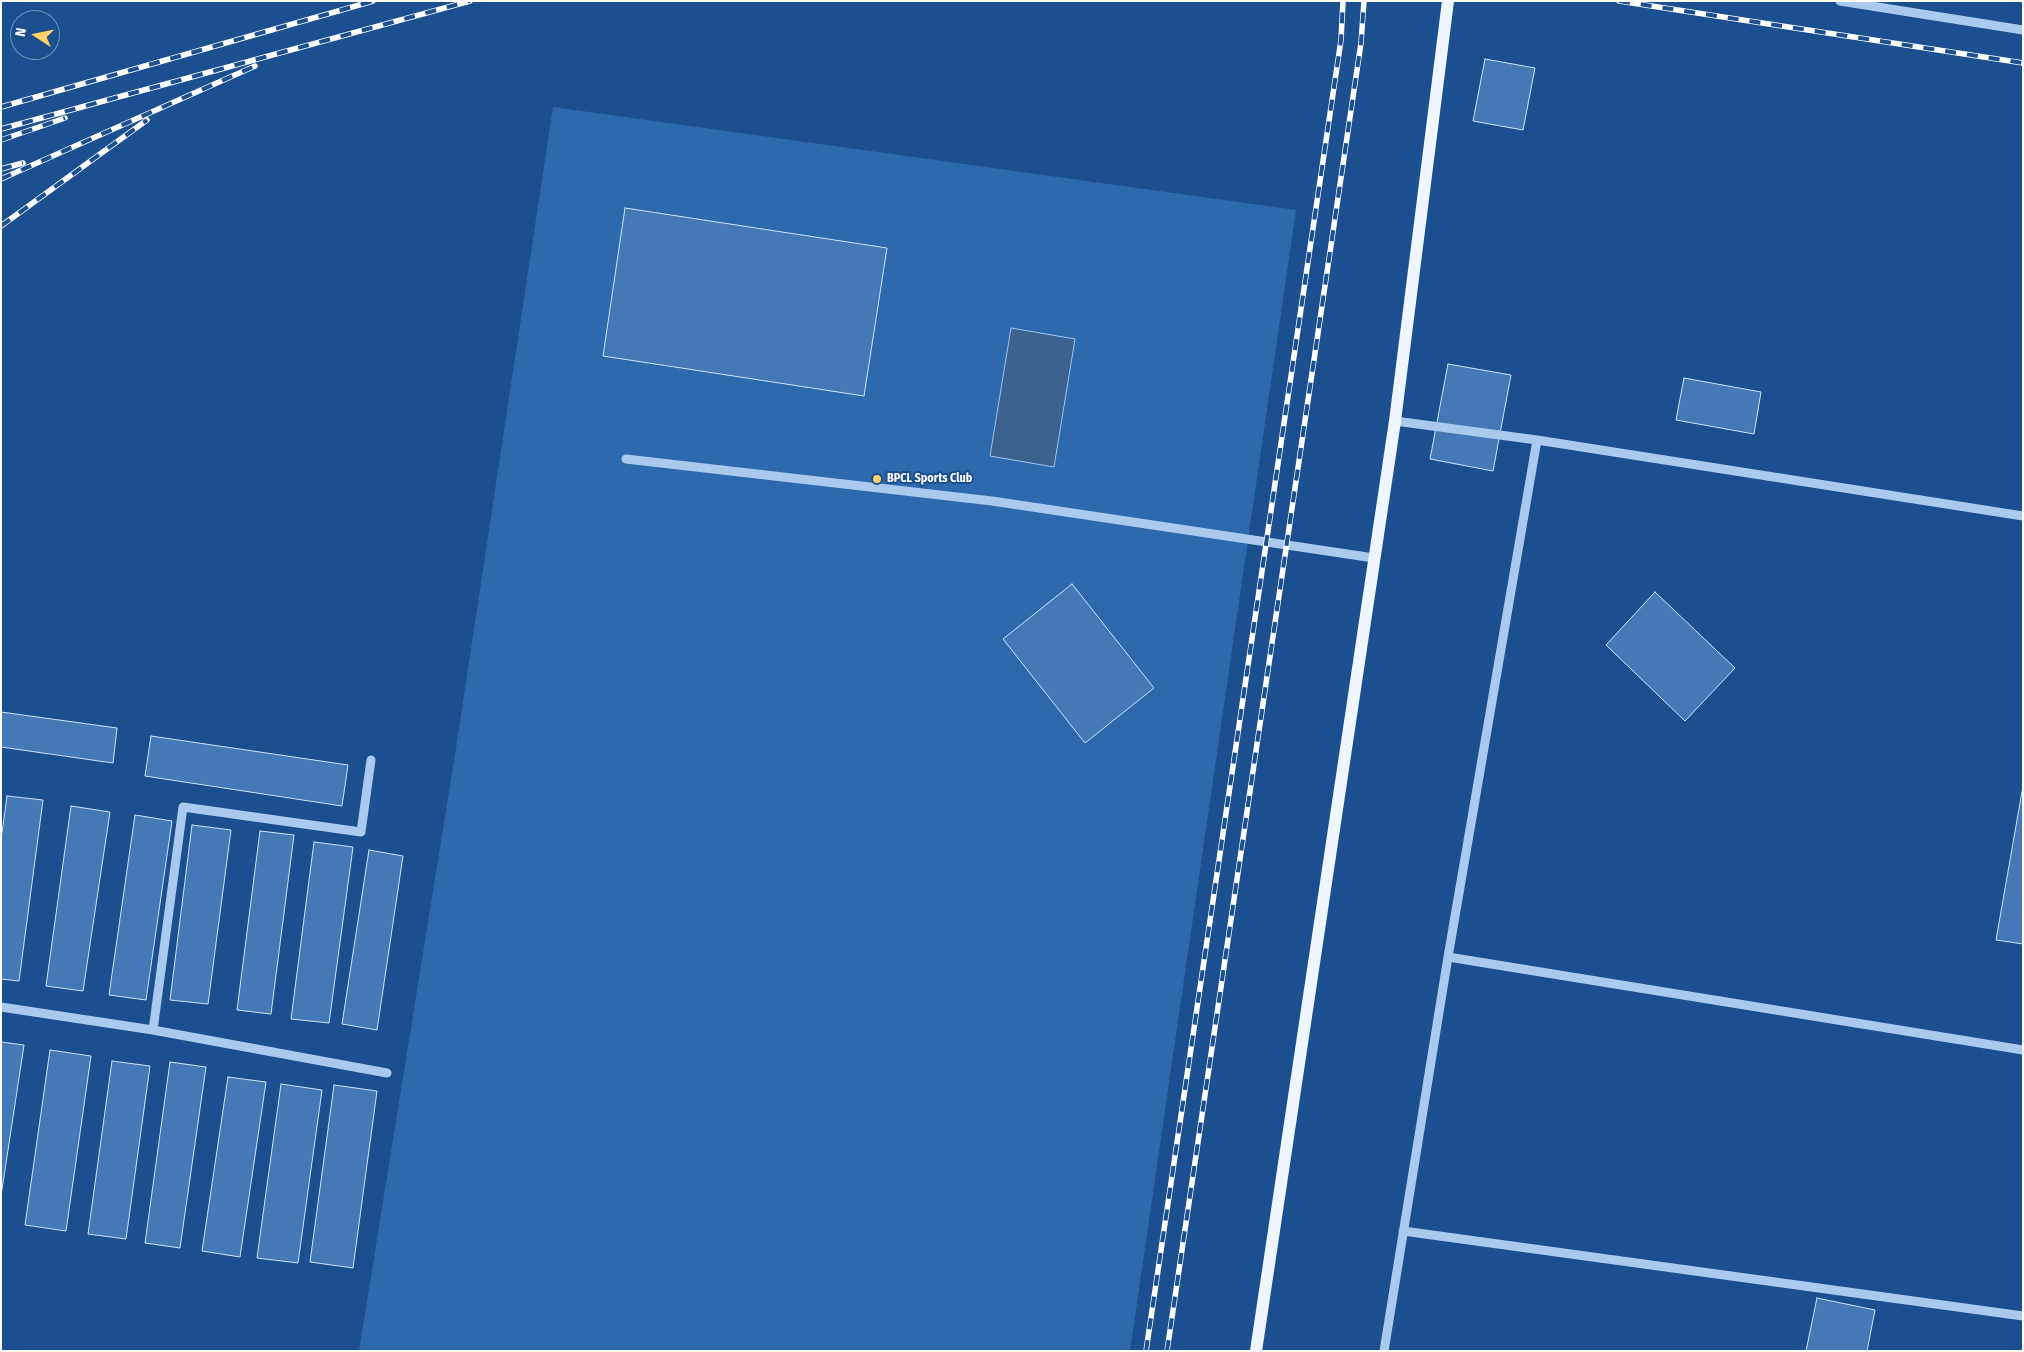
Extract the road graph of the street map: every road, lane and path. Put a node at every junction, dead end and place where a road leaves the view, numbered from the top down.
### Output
1 (1448, 1) edge
2 (1840, 1) edge
3 (2023, 30) edge
4 (1395, 421) junction
5 (1537, 440) junction
6 (626, 459) dead end
7 (2023, 516) edge
8 (1374, 558) junction
9 (371, 760) dead end
10 (1448, 958) junction
11 (1, 1007) edge
12 (153, 1030) junction
13 (2023, 1050) edge
14 (387, 1073) dead end
15 (1403, 1231) junction
16 (2023, 1316) edge
17 (1256, 1351) edge
18 (1384, 1351) edge

1 - 4 main road
2 - 3 lane
4 - 5 lane
4 - 8 main road
5 - 7 lane
5 - 10 lane
6 - 8 lane
8 - 17 main road
9 - 12 lane
10 - 13 lane
10 - 15 lane
11 - 12 lane
12 - 14 lane
15 - 16 lane
15 - 18 lane

